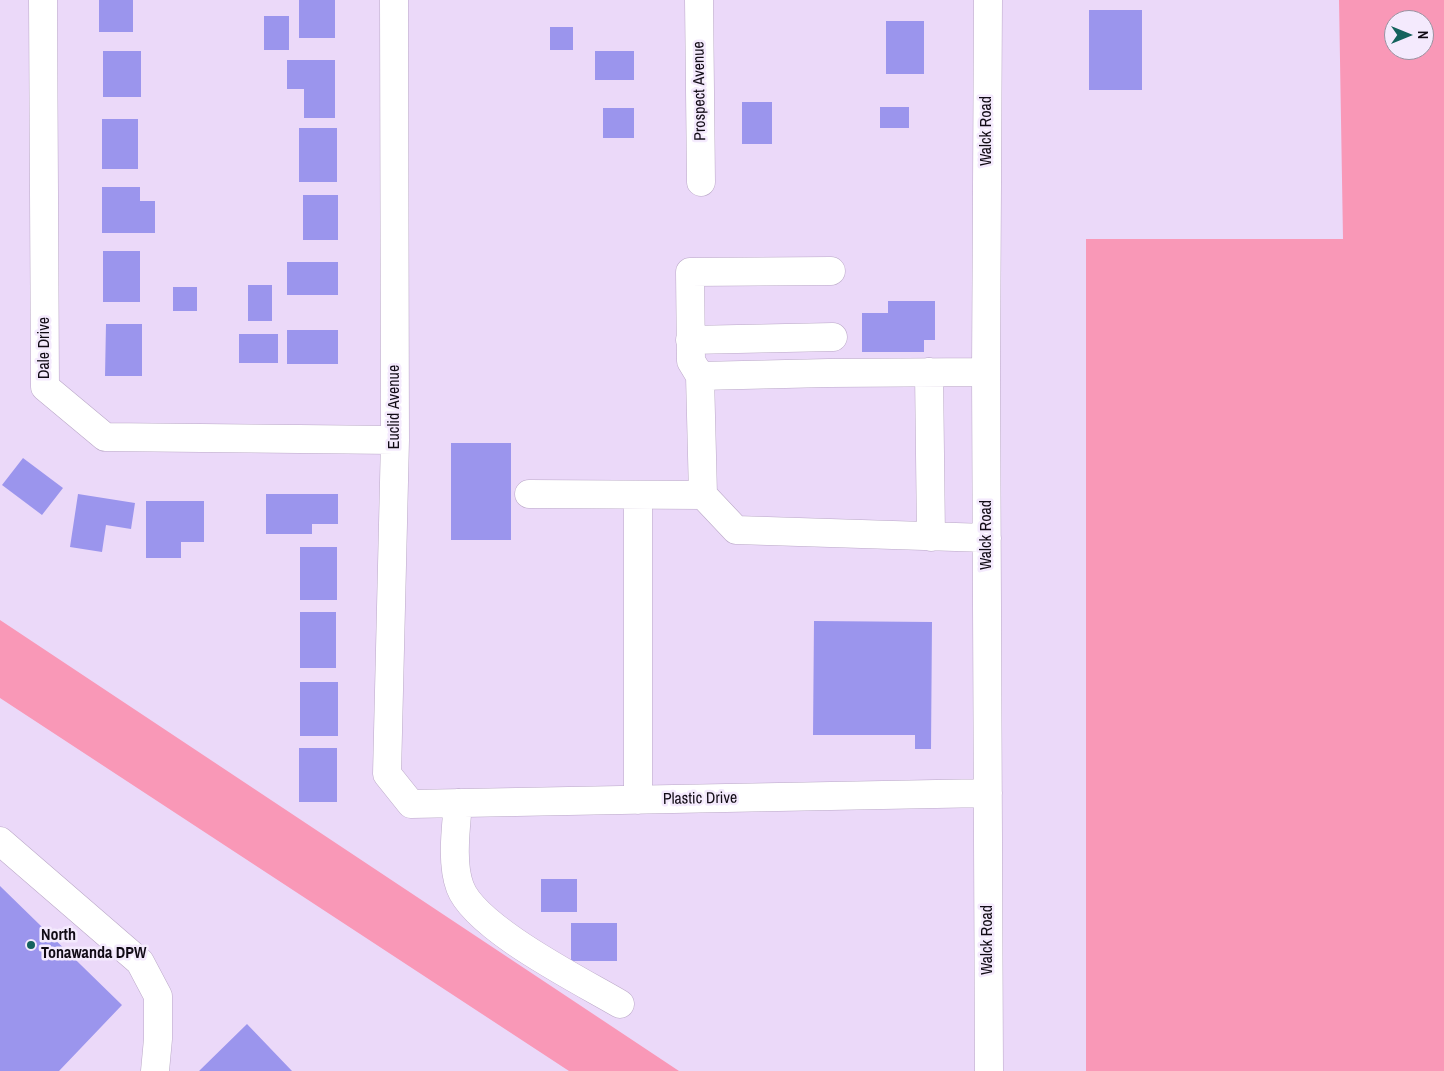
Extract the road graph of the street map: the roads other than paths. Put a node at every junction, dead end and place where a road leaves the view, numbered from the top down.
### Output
1 (43, 0) edge
2 (394, 0) edge
3 (699, 0) edge
4 (988, 0) edge
5 (701, 182) dead end
6 (831, 271) dead end
7 (833, 337) dead end
8 (690, 340) junction
9 (929, 372) junction
10 (986, 372) junction
11 (700, 376) junction
12 (395, 440) junction
13 (529, 494) dead end
14 (703, 494) junction
15 (638, 495) junction
16 (931, 537) junction
17 (987, 538) junction
18 (988, 793) junction
19 (638, 800) junction
20 (458, 803) junction
21 (412, 804) joint
22 (0, 841) edge
23 (620, 1004) dead end
24 (155, 1071) edge
25 (989, 1071) edge

1 - 12 street, Dale Drive
2 - 12 street, Euclid Avenue
3 - 5 street, Prospect Avenue
4 - 10 street, Walck Road
6 - 8 street
7 - 8 street
8 - 11 street
9 - 10 street
9 - 11 street
9 - 16 street
10 - 17 street, Walck Road
11 - 14 street
12 - 21 street, Euclid Avenue
13 - 15 street
14 - 15 street
14 - 16 street
15 - 19 street
16 - 17 street
17 - 18 street, Walck Road
18 - 19 street, Plastic Drive
18 - 25 street, Walck Road
19 - 20 street, Plastic Drive
20 - 21 street, Plastic Drive
20 - 23 street
22 - 24 street

